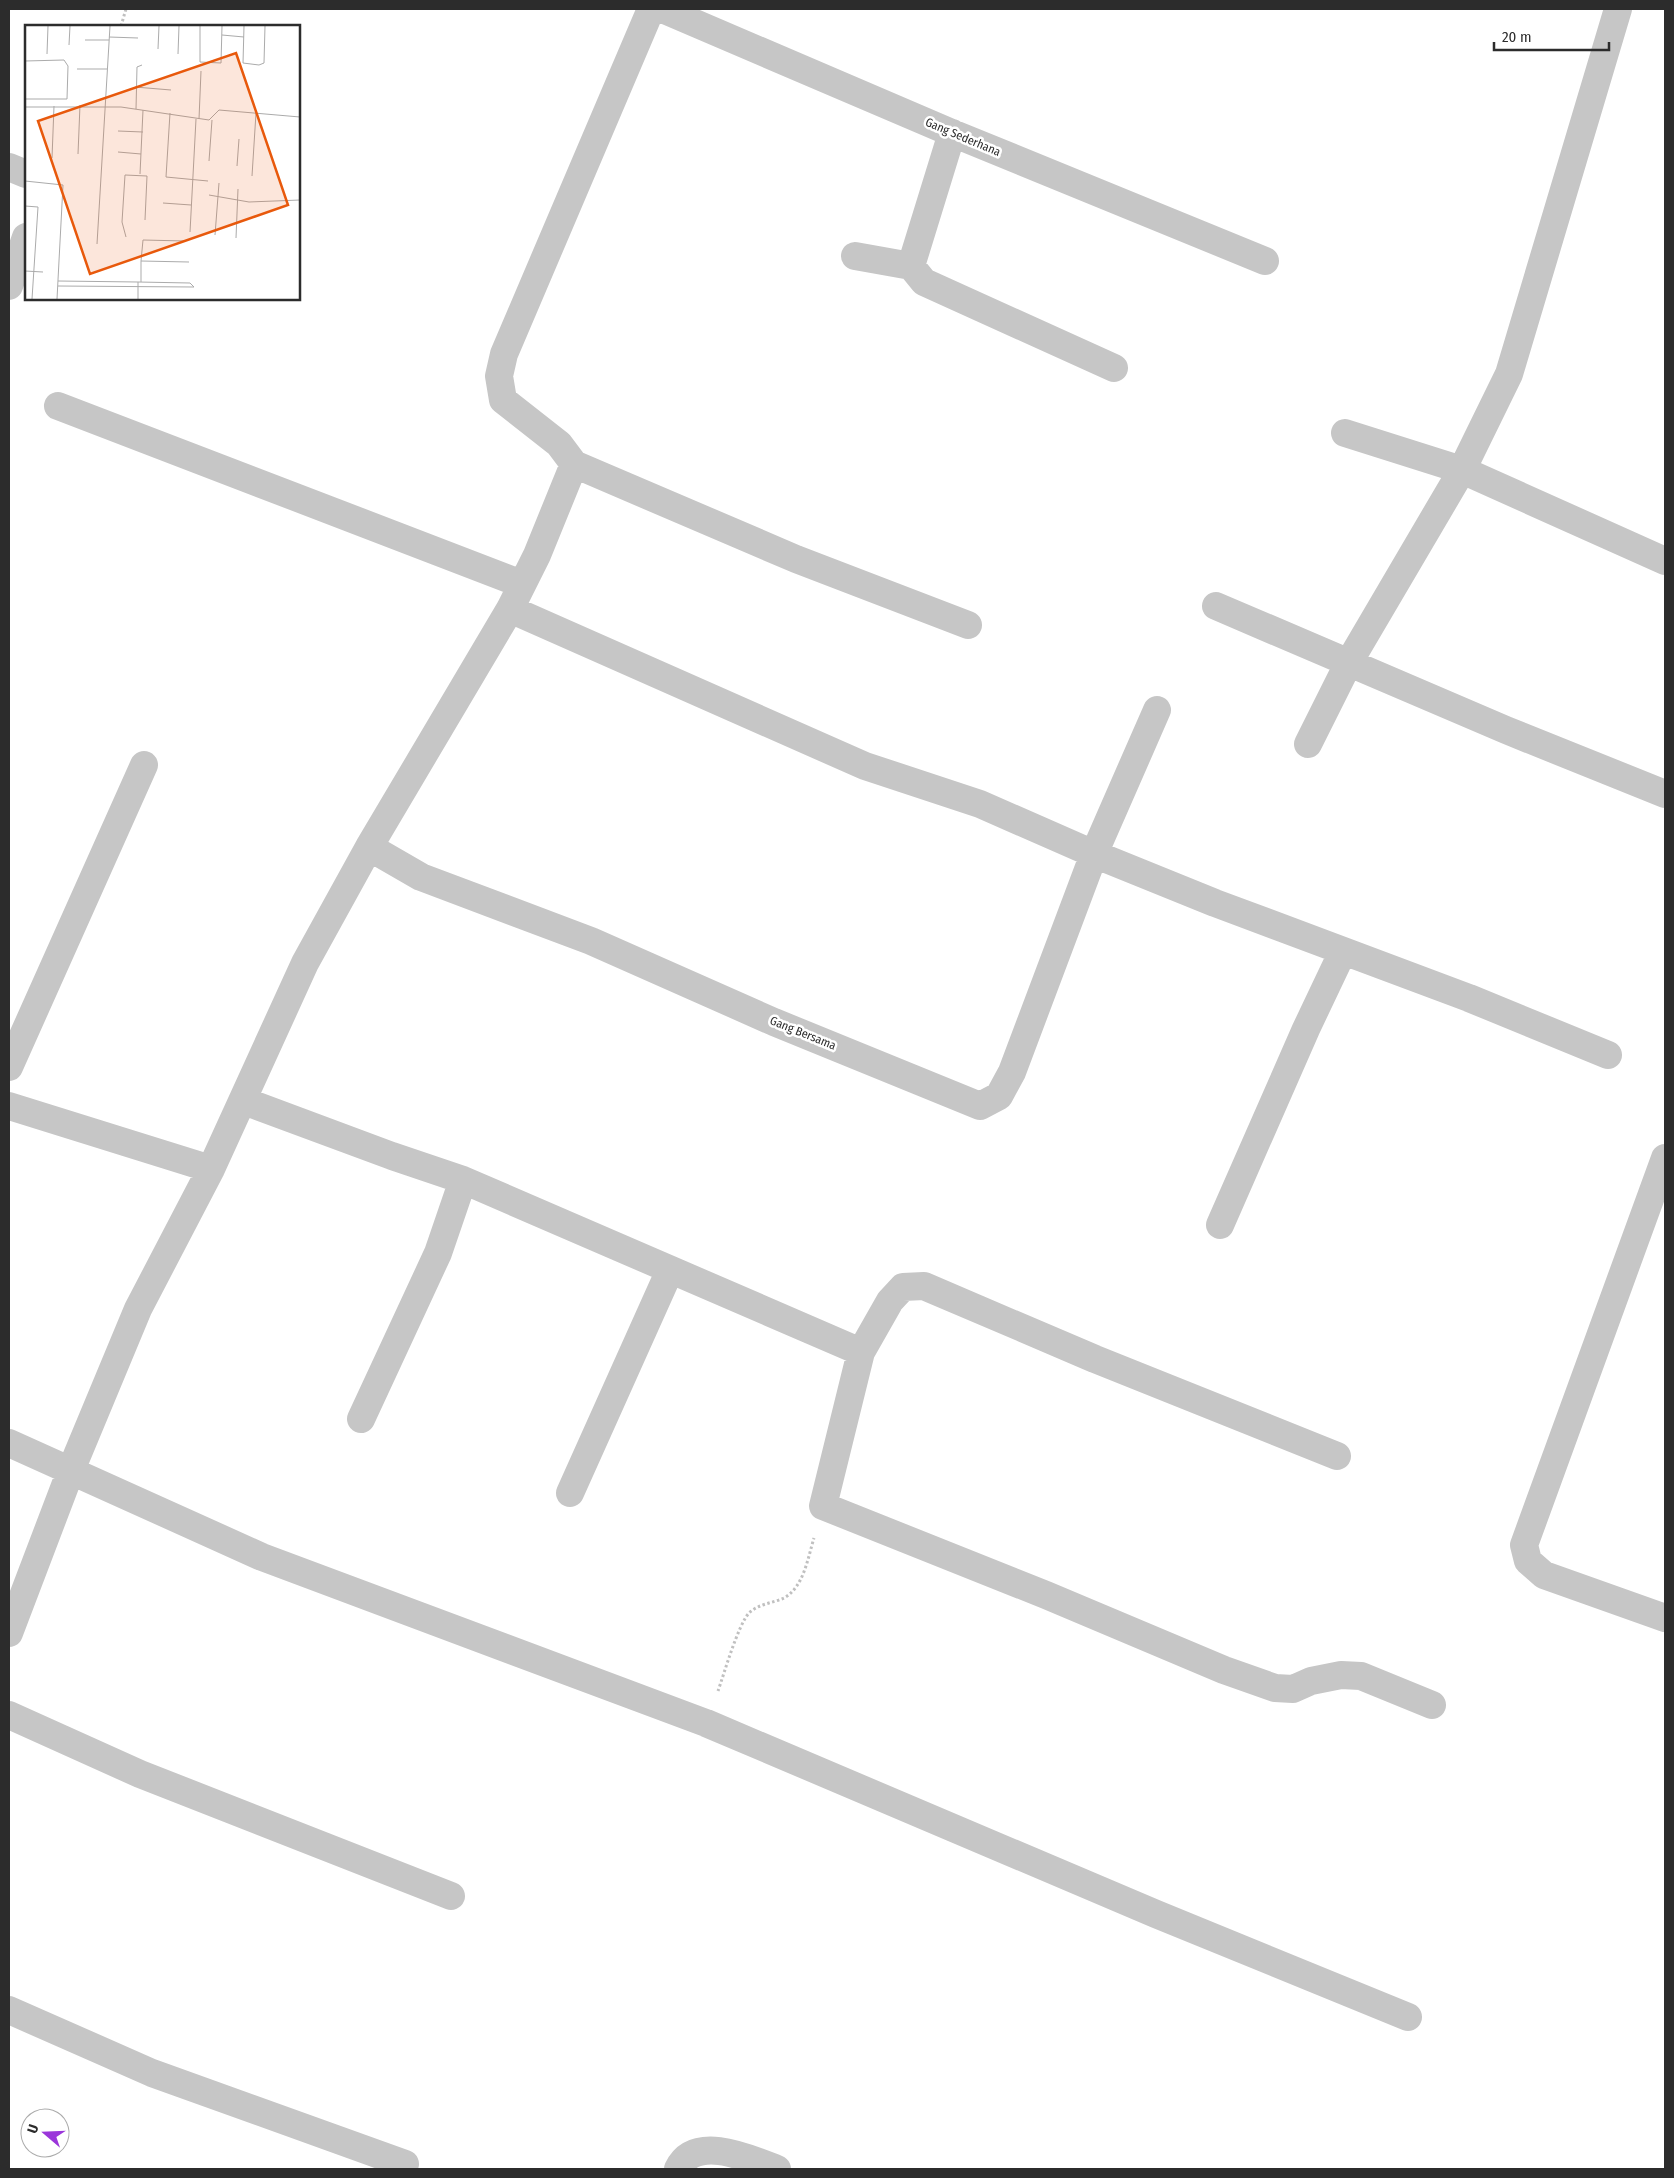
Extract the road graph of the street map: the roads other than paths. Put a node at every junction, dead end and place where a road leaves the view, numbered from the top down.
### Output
1 (651, 9) edge
2 (662, 9) edge
3 (1618, 9) edge
4 (952, 133) junction
5 (9, 167) edge
6 (25, 174) edge
7 (25, 240) edge
8 (855, 256) dead end
9 (1265, 261) dead end
10 (911, 266) junction
11 (9, 286) edge
12 (1114, 368) dead end
13 (58, 406) dead end
14 (1345, 433) dead end
15 (574, 464) junction
16 (1462, 470) junction
17 (1665, 560) edge
18 (522, 584) junction
19 (1216, 606) dead end
20 (510, 609) junction
21 (968, 625) dead end
22 (1348, 664) junction
23 (1157, 710) dead end
24 (1308, 744) dead end
25 (144, 765) dead end
26 (1665, 794) edge
27 (369, 847) junction
28 (1094, 854) junction
29 (1344, 951) junction
30 (1608, 1055) dead end
31 (9, 1067) edge
32 (244, 1101) junction
33 (9, 1106) edge
34 (1665, 1158) edge
35 (212, 1169) junction
36 (464, 1180) junction
37 (1220, 1225) dead end
38 (670, 1270) junction
39 (861, 1352) junction
40 (361, 1419) dead end
41 (9, 1443) edge
42 (1337, 1456) dead end
43 (71, 1470) junction
44 (570, 1493) dead end
45 (1665, 1618) edge
46 (9, 1634) edge
47 (1432, 1705) dead end
48 (9, 1715) edge
49 (451, 1896) dead end
50 (9, 2010) edge
51 (1408, 2017) dead end
52 (405, 2164) dead end
53 (679, 2167) edge
54 (777, 2169) edge

1 - 15 street
2 - 4 street, Gang Sederhana
3 - 16 street
4 - 9 street, Gang Sederhana
4 - 10 street
5 - 6 street
7 - 11 street
8 - 10 street
10 - 12 street
13 - 18 street
14 - 16 street
15 - 18 street
15 - 21 street
16 - 17 street
16 - 22 street
18 - 20 street
19 - 22 street
20 - 27 street
20 - 28 street
22 - 24 street
22 - 26 street
23 - 28 street
25 - 31 street
27 - 28 street, Gang Bersama
27 - 32 street
28 - 29 street
29 - 30 street
29 - 37 street
32 - 35 street
32 - 36 street
33 - 35 street
34 - 45 street
35 - 43 street
36 - 38 street
36 - 40 street
38 - 39 street
38 - 44 street
39 - 42 street
39 - 47 street
41 - 43 street
43 - 46 street
43 - 51 street
48 - 49 street
50 - 52 street
53 - 54 street

